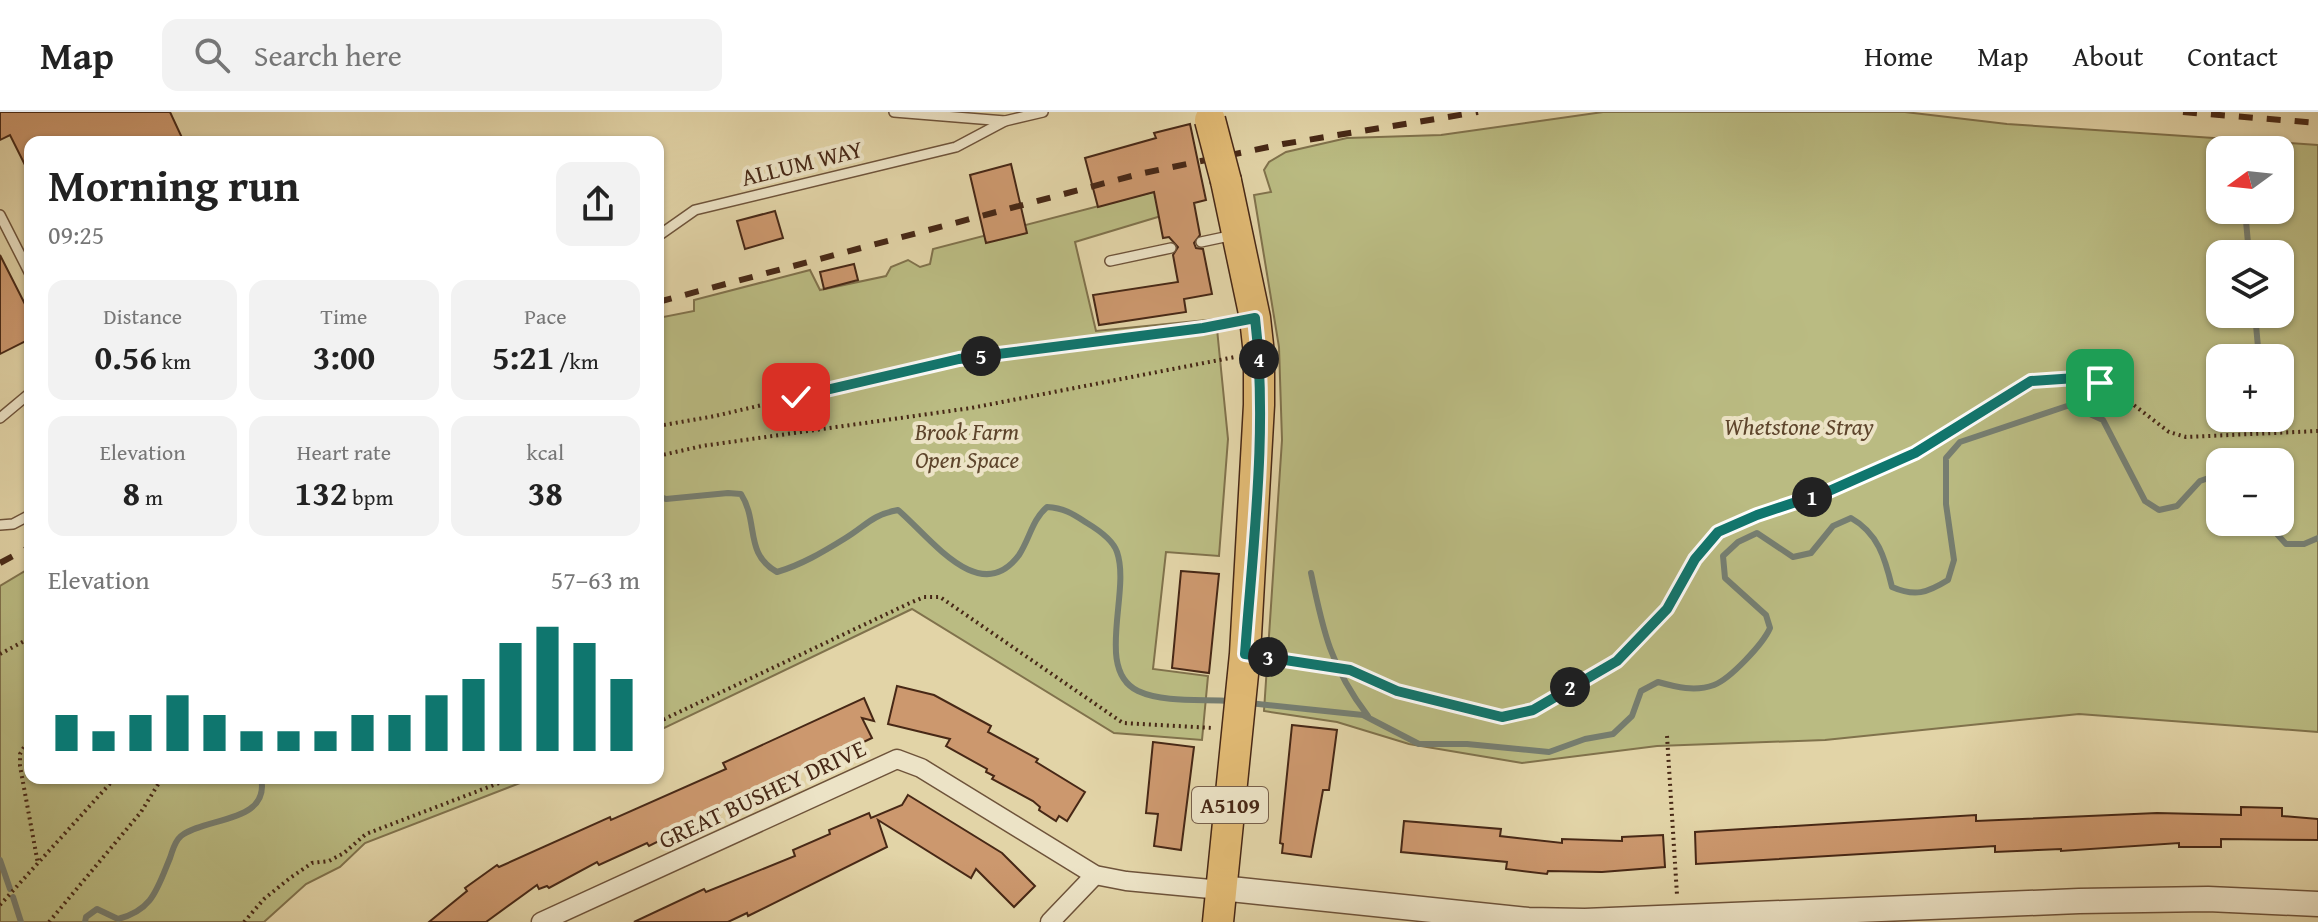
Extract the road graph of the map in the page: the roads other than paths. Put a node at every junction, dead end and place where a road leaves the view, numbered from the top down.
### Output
1 (894, 112) edge
2 (1043, 112) edge
3 (1209, 116) edge
4 (1005, 121) junction
5 (0, 215) edge
6 (664, 232) edge
7 (1238, 234) junction
8 (1201, 242) dead end
9 (1171, 248) dead end
10 (1110, 261) dead end
11 (24, 262) edge
12 (24, 398) edge
13 (0, 418) edge
14 (24, 518) edge
15 (0, 525) edge
16 (1095, 875) junction
17 (1221, 889) junction
18 (2318, 904) edge
19 (1884, 916) edge
20 (1528, 921) edge
21 (541, 922) edge
22 (1050, 922) edge
23 (1218, 922) edge

1 - 4 lane, ALLUM WAY
2 - 4 lane, ALLUM WAY
3 - 7 main road, A5109, bridge
4 - 6 lane, ALLUM WAY
5 - 11 lane
7 - 8 lane
7 - 17 main road, A5109
9 - 10 lane
12 - 13 lane
14 - 15 lane
16 - 17 street, GREAT BUSHEY DRIVE
16 - 21 street, GREAT BUSHEY DRIVE
16 - 22 street
17 - 20 street
17 - 23 main road, A5109
18 - 19 street
19 - 20 street

